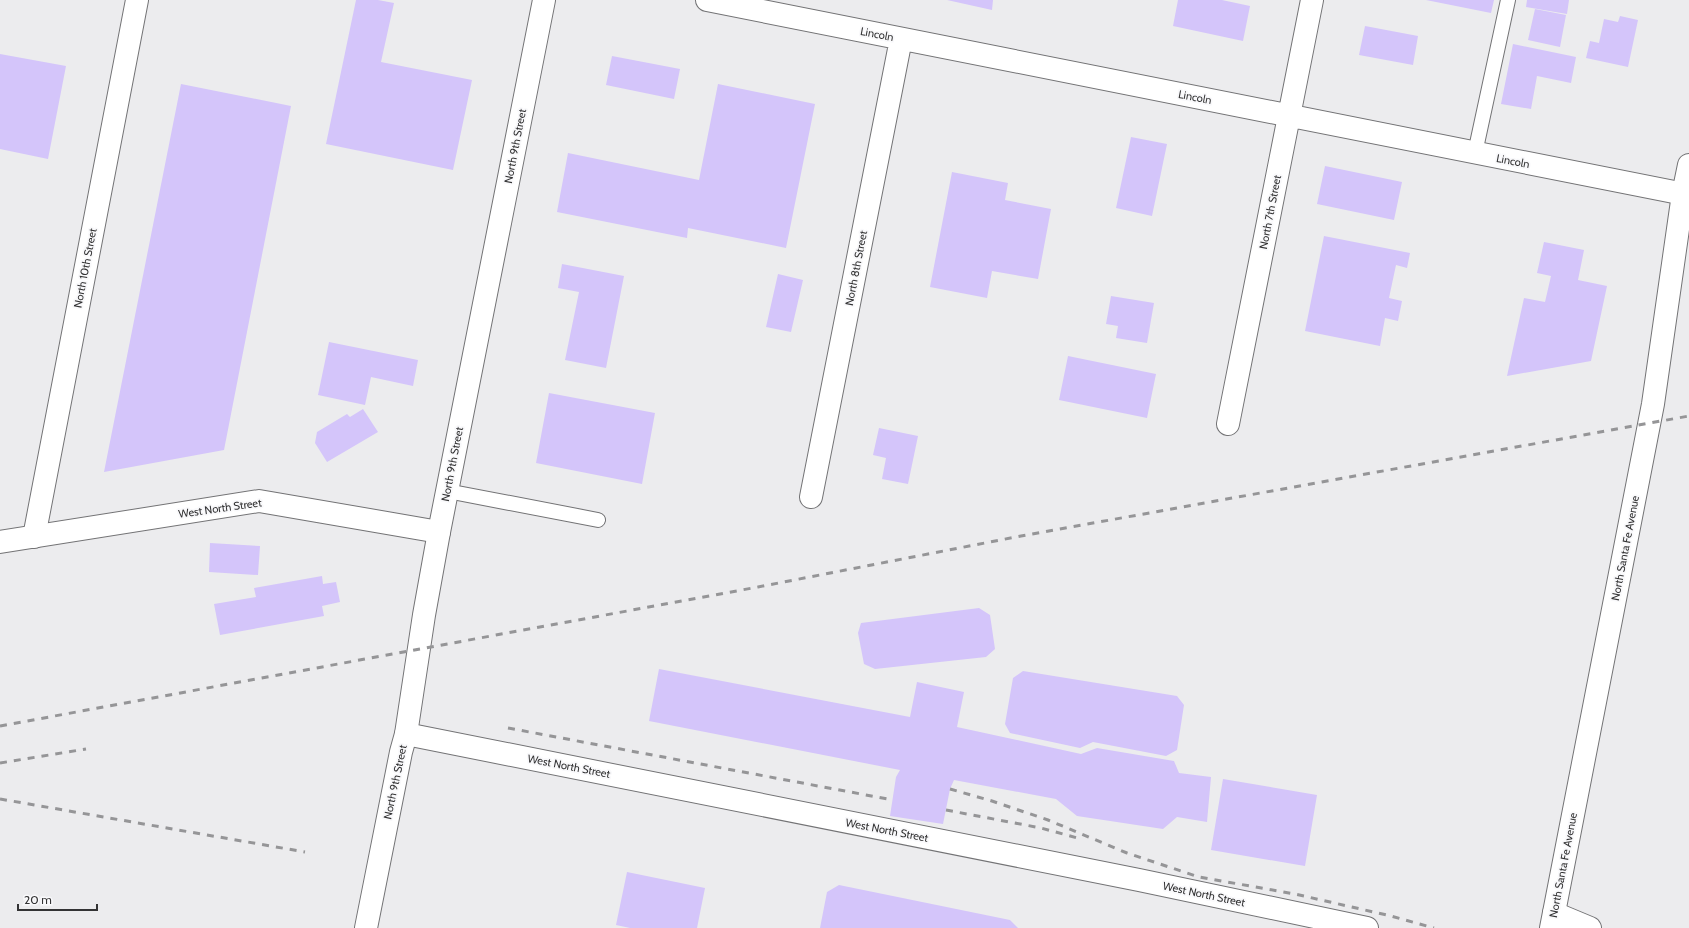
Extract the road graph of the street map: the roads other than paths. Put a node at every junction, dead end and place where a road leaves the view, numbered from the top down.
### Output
1 (137, 0) edge
2 (544, 0) edge
3 (707, 0) edge
4 (1312, 0) edge
5 (1508, 0) edge
6 (901, 39) junction
7 (1289, 116) junction
8 (1475, 153) junction
9 (1689, 165) edge
10 (1686, 195) edge
11 (1228, 424) dead end
12 (447, 492) junction
13 (811, 497) dead end
14 (598, 520) dead end
15 (439, 532) junction
16 (34, 536) junction
17 (0, 542) edge
18 (406, 734) junction
19 (1552, 921) edge
20 (366, 928) edge
21 (1367, 928) edge
22 (1590, 928) edge

1 - 16 street, North 10th Street
2 - 12 street, North 9th Street
3 - 6 street, Lincoln
4 - 7 street, North 7th Street
5 - 8 lane
6 - 7 street, Lincoln
6 - 13 street, North 8th Street
7 - 8 street, Lincoln
7 - 11 street, North 7th Street
8 - 10 street, Lincoln
9 - 10 street, North Santa Fe Avenue
10 - 19 street, North Santa Fe Avenue
12 - 14 lane
12 - 15 street, North 9th Street
15 - 16 street, West North Street
15 - 18 street, North 9th Street
16 - 17 street, West North Street
18 - 20 street, North 9th Street
18 - 21 street, West North Street
19 - 22 street

